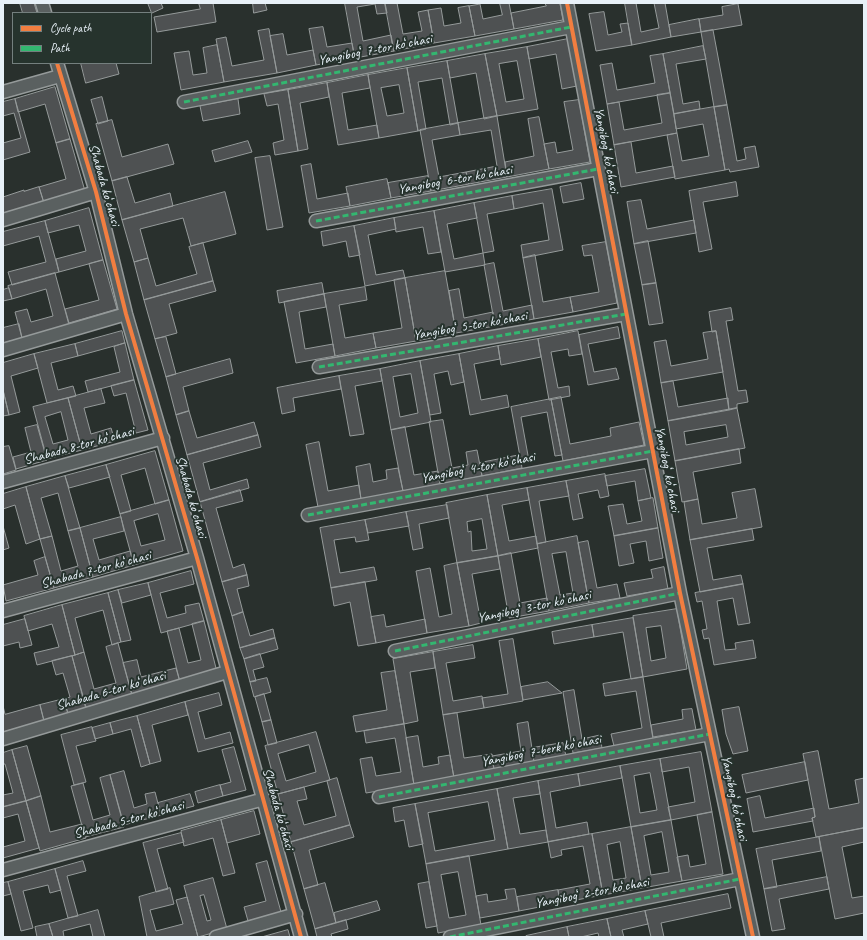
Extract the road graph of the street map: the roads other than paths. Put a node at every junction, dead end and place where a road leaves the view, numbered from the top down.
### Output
1 (567, 3) edge
2 (571, 27) junction
3 (57, 64) edge
4 (60, 76) junction
5 (3, 92) edge
6 (184, 102) dead end
7 (598, 169) junction
8 (96, 192) junction
9 (3, 220) edge
10 (316, 221) dead end
11 (126, 314) junction
12 (626, 314) junction
13 (3, 350) edge
14 (319, 367) dead end
15 (162, 438) junction
16 (653, 451) junction
17 (3, 482) edge
18 (308, 515) dead end
19 (197, 558) junction
20 (680, 593) junction
21 (3, 611) edge
22 (394, 651) dead end
23 (228, 672) junction
24 (710, 734) junction
25 (3, 739) edge
26 (378, 797) dead end
27 (264, 799) junction
28 (3, 870) edge
29 (740, 879) junction
30 (296, 914) junction
31 (216, 937) edge
32 (301, 937) edge
33 (450, 937) edge
34 (753, 937) edge

1 - 2 street, Yangibogʻ koʻchasi
2 - 6 street, Yangibogʻ 7-tor koʻchasi
2 - 7 street, Yangibogʻ koʻchasi
3 - 4 street, Shabada koʻchasi
4 - 5 street
4 - 8 street, Shabada koʻchasi
7 - 10 street, Yangibogʻ 6-tor koʻchasi
7 - 12 street, Yangibogʻ koʻchasi
8 - 9 street
8 - 11 street, Shabada koʻchasi
11 - 13 street
11 - 15 street, Shabada koʻchasi
12 - 14 street, Yangibogʻ 5-tor koʻchasi
12 - 16 street, Yangibogʻ koʻchasi
15 - 17 street, Shabada 8-tor koʻchasi
15 - 19 street, Shabada koʻchasi
16 - 18 street, Yangibogʻ 4-tor koʻchasi
16 - 20 street, Yangibogʻ koʻchasi
19 - 21 street, Shabada 7-tor koʻchasi
19 - 23 street, Shabada koʻchasi
20 - 22 street, Yangibogʻ 3-tor koʻchasi
20 - 24 street, Yangibogʻ koʻchasi
23 - 25 street, Shabada 6-tor koʻchasi
23 - 27 street, Shabada koʻchasi
24 - 26 street, Yangibogʻ 7-berk koʻchasi
24 - 29 street, Yangibogʻ koʻchasi
27 - 28 street, Shabada 5-tor koʻchasi
27 - 30 street, Shabada koʻchasi
29 - 33 street, Yangibogʻ 2-tor koʻchasi
29 - 34 street, Yangibogʻ koʻchasi
30 - 31 street
30 - 32 street, Shabada koʻchasi

